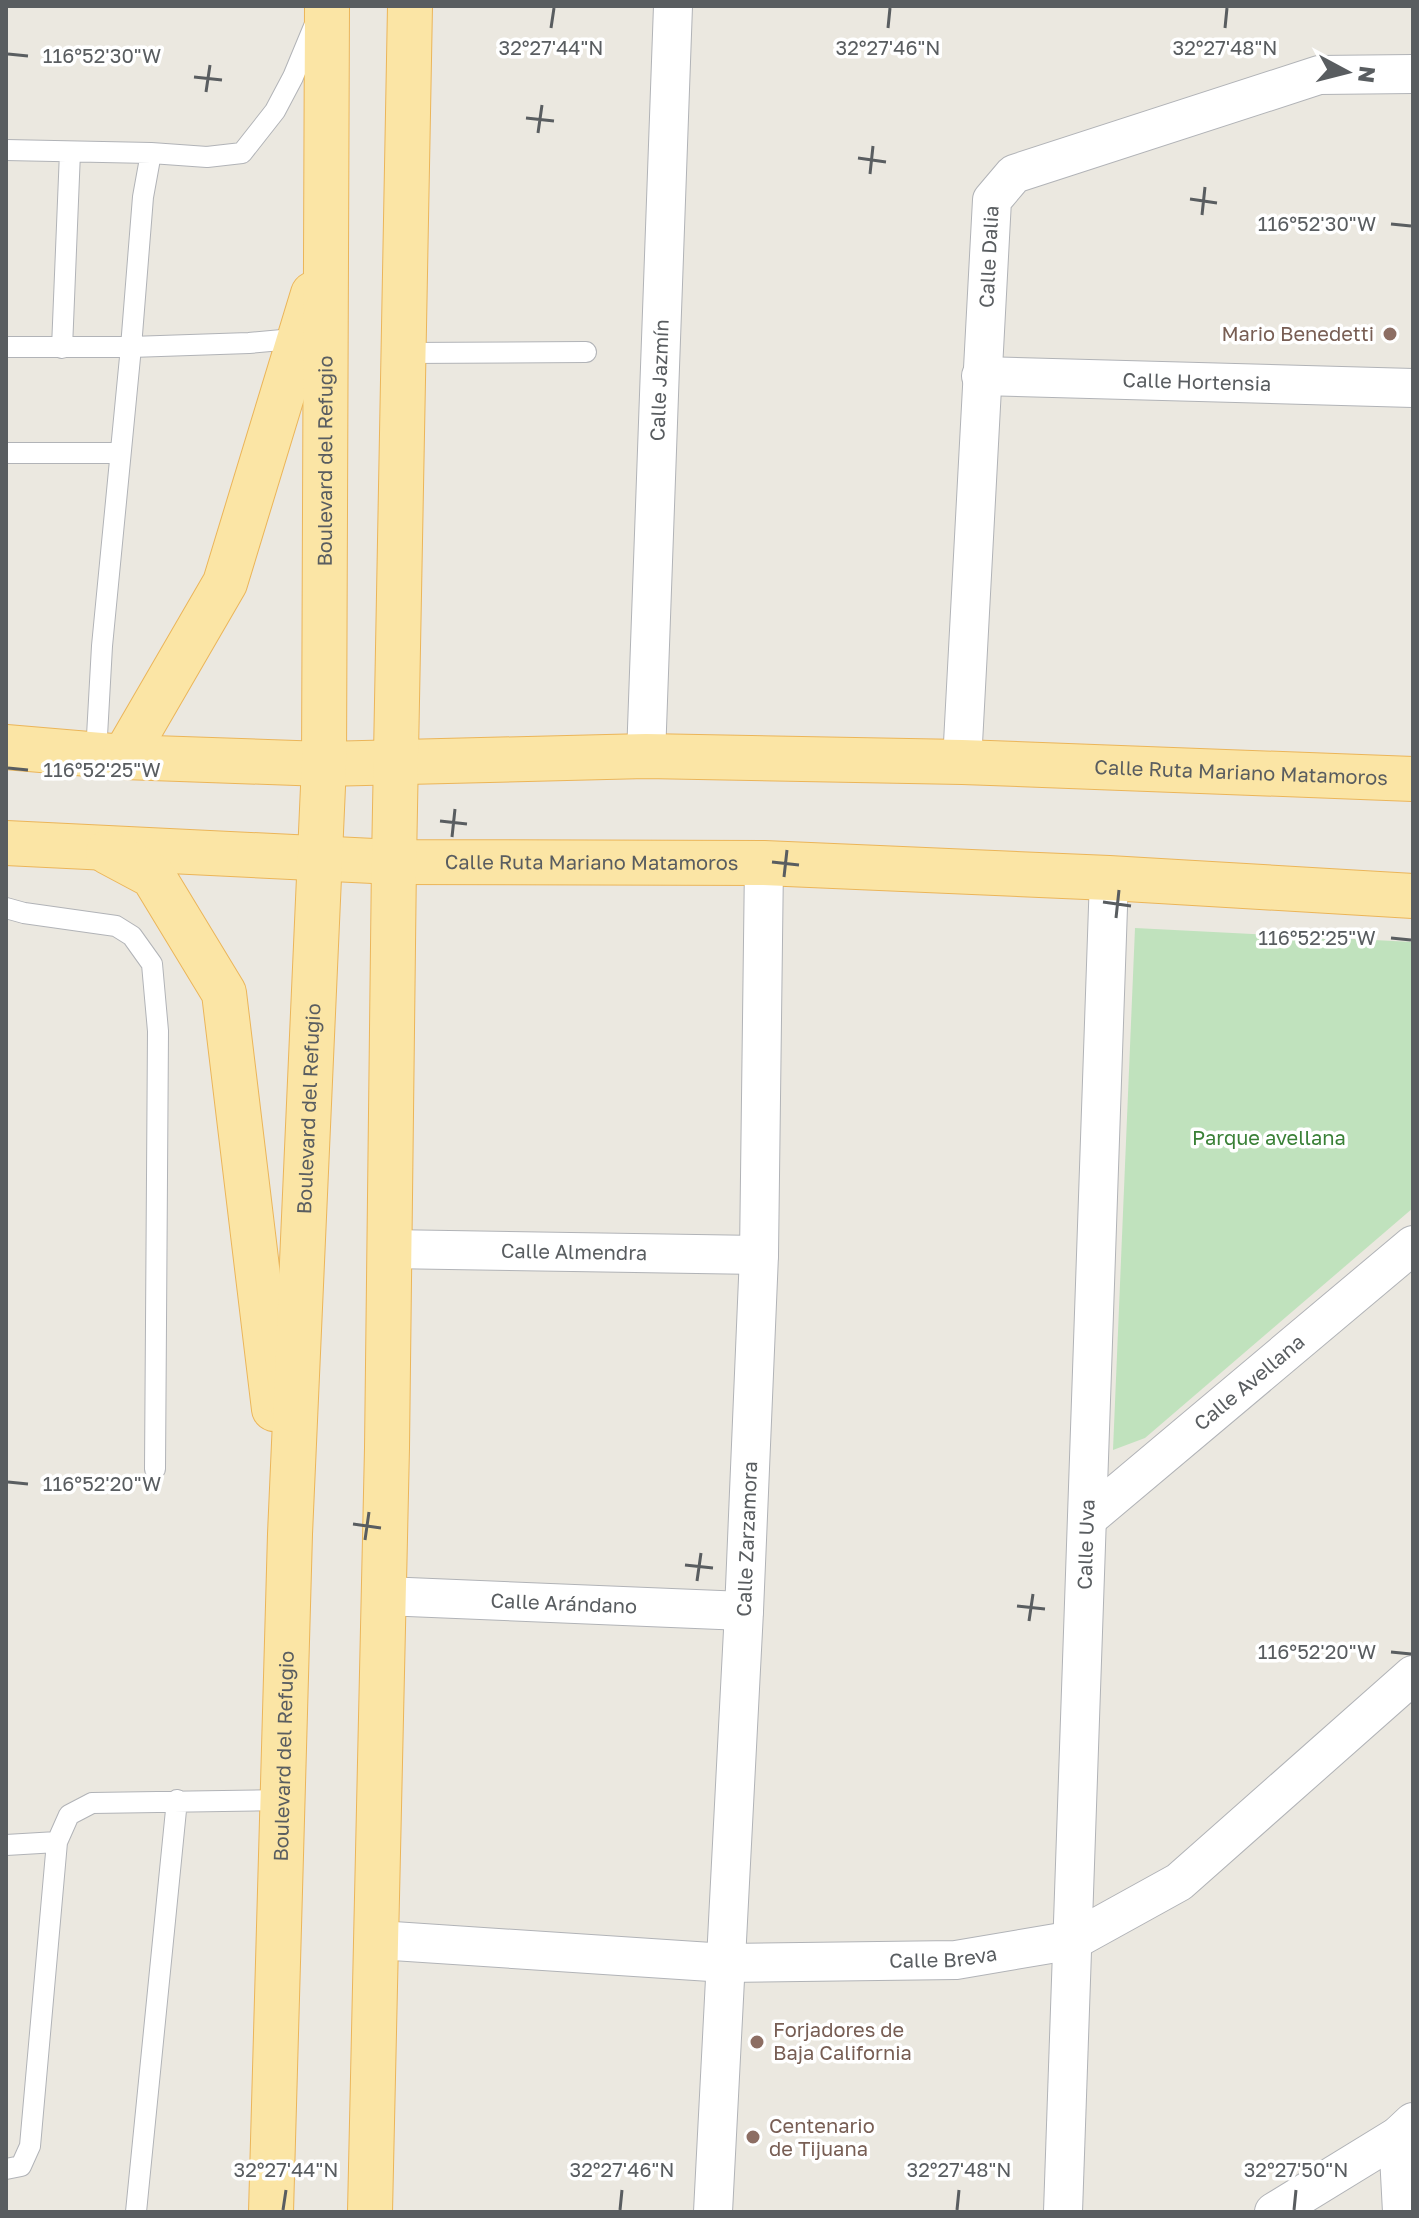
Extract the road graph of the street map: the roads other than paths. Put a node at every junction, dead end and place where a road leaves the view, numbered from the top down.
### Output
1 (325, 6) edge
2 (410, 6) edge
3 (673, 6) edge
4 (1413, 74) edge
5 (6, 150) edge
6 (70, 152) junction
7 (151, 153) junction
8 (311, 337) junction
9 (6, 347) edge
10 (131, 347) junction
11 (62, 348) junction
12 (586, 352) dead end
13 (404, 353) junction
14 (981, 376) junction
15 (1413, 388) edge
16 (6, 453) edge
17 (119, 453) junction
18 (6, 747) edge
19 (110, 755) junction
20 (646, 756) junction
21 (397, 762) junction
22 (962, 762) junction
23 (324, 764) junction
24 (1413, 779) edge
25 (6, 843) edge
26 (102, 849) junction
27 (320, 859) junction
28 (394, 862) junction
29 (764, 863) junction
30 (1109, 878) junction
31 (1413, 896) edge
32 (6, 908) edge
33 (1413, 1245) edge
34 (388, 1249) junction
35 (759, 1255) junction
36 (155, 1469) dead end
37 (1087, 1519) junction
38 (290, 1534) junction
39 (384, 1596) junction
40 (744, 1611) junction
41 (1413, 1675) edge
42 (177, 1800) junction
43 (282, 1800) junction
44 (57, 1842) junction
45 (6, 1845) edge
46 (378, 1940) junction
47 (1074, 1940) junction
48 (726, 1963) junction
49 (1405, 2129) edge
50 (6, 2169) edge
51 (136, 2212) edge
52 (271, 2212) edge
53 (370, 2212) edge
54 (713, 2212) edge
55 (1063, 2212) edge
56 (1274, 2212) edge
57 (1402, 2212) edge

1 - 7 lane
1 - 8 main road, Boulevard del Refugio
2 - 13 main road
3 - 20 street, Calle Jazmín
4 - 14 street, Calle Dalia
5 - 6 lane
6 - 7 lane
6 - 11 lane
7 - 10 lane
8 - 10 lane
8 - 19 main road
8 - 23 main road, Boulevard del Refugio
9 - 11 lane
10 - 11 lane
10 - 17 lane
12 - 13 lane
13 - 21 main road
14 - 15 street, Calle Hortensia
14 - 22 street, Calle Dalia
16 - 17 lane
17 - 19 lane
18 - 19 main road, Calle Ruta Mariano Matamoros
19 - 23 main road, Calle Ruta Mariano Matamoros
20 - 21 main road, Calle Ruta Mariano Matamoros
20 - 22 main road, Calle Ruta Mariano Matamoros
21 - 23 main road, Calle Ruta Mariano Matamoros
21 - 28 main road
22 - 24 main road, Calle Ruta Mariano Matamoros
23 - 27 main road, Boulevard del Refugio
25 - 26 main road, Calle Ruta Mariano Matamoros
26 - 27 main road, Calle Ruta Mariano Matamoros
26 - 38 main road
27 - 28 main road, Calle Ruta Mariano Matamoros
27 - 38 main road, Boulevard del Refugio
28 - 29 main road, Calle Ruta Mariano Matamoros
28 - 34 main road
29 - 30 main road, Calle Ruta Mariano Matamoros
29 - 35 street, Calle Zarzamora
30 - 31 main road, Calle Ruta Mariano Matamoros
30 - 37 street, Calle Uva
32 - 36 lane
33 - 37 street, Calle Avellana
34 - 35 street, Calle Almendra
34 - 39 main road
35 - 40 street, Calle Zarzamora
37 - 47 street, Calle Uva
38 - 43 main road, Boulevard del Refugio
39 - 40 street, Calle Arándano
39 - 46 main road
40 - 48 street, Calle Zarzamora
41 - 47 street, Calle Breva
42 - 43 lane
42 - 44 lane
42 - 51 lane
43 - 52 main road, Boulevard del Refugio
44 - 45 lane
44 - 50 lane
46 - 48 street, Calle Breva
46 - 53 main road
47 - 48 street, Calle Breva
47 - 55 street, Calle Uva
48 - 54 street, Calle Zarzamora
49 - 56 street
49 - 57 street

